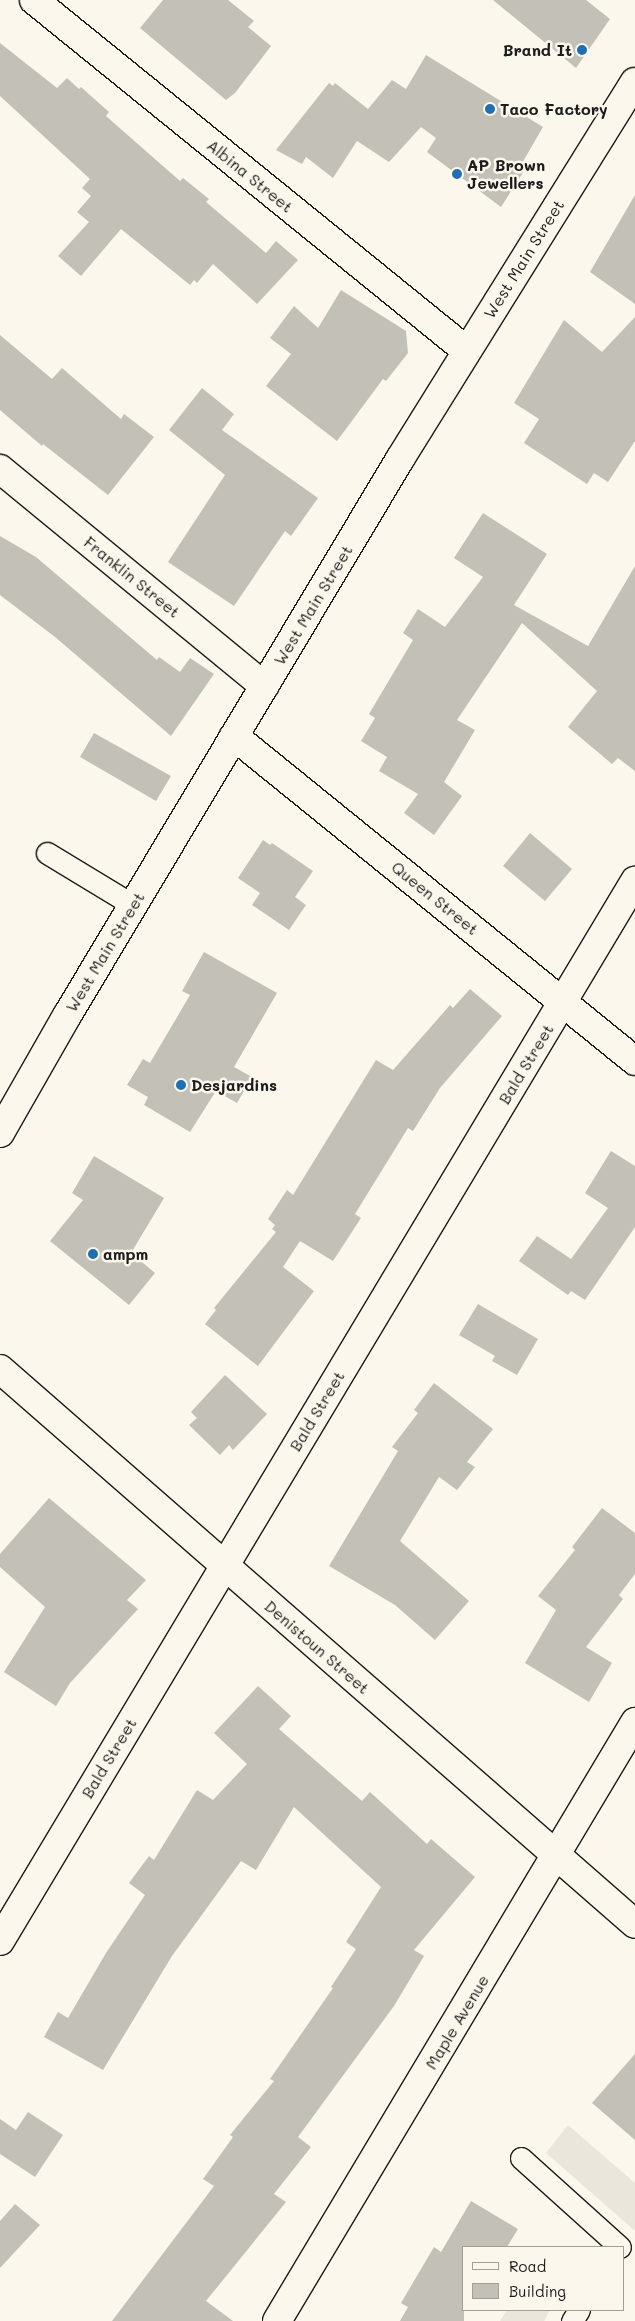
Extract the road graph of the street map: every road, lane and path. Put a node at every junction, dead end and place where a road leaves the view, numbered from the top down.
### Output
1 (34, 0) edge
2 (635, 82) edge
3 (467, 351) junction
4 (0, 469) edge
5 (264, 686) junction
6 (234, 736) junction
7 (47, 853) dead end
8 (635, 881) edge
9 (133, 905) junction
10 (562, 1002) junction
11 (635, 1061) edge
12 (0, 1133) edge
13 (0, 1369) edge
14 (225, 1566) junction
15 (635, 1722) edge
16 (556, 1856) junction
17 (635, 1924) edge
18 (0, 1941) edge
19 (521, 2158) dead end
20 (618, 2246) edge
21 (625, 2252) edge
22 (635, 2260) edge
23 (277, 2321) edge

1 - 3 street, Albina Street
2 - 3 street, West Main Street
3 - 5 street, West Main Street
4 - 5 street, Franklin Street
5 - 6 street, West Main Street
6 - 9 street, West Main Street
6 - 10 street, Queen Street
7 - 9 lane
8 - 10 street, Bald Street
9 - 12 street, West Main Street
10 - 11 street, Queen Street
10 - 14 street, Bald Street
13 - 14 street, Denistoun Street
14 - 16 street, Denistoun Street
14 - 18 street, Bald Street
15 - 16 street, Maple Avenue
16 - 17 street, Denistoun Street
16 - 23 street, Maple Avenue
19 - 20 lane
21 - 22 lane

